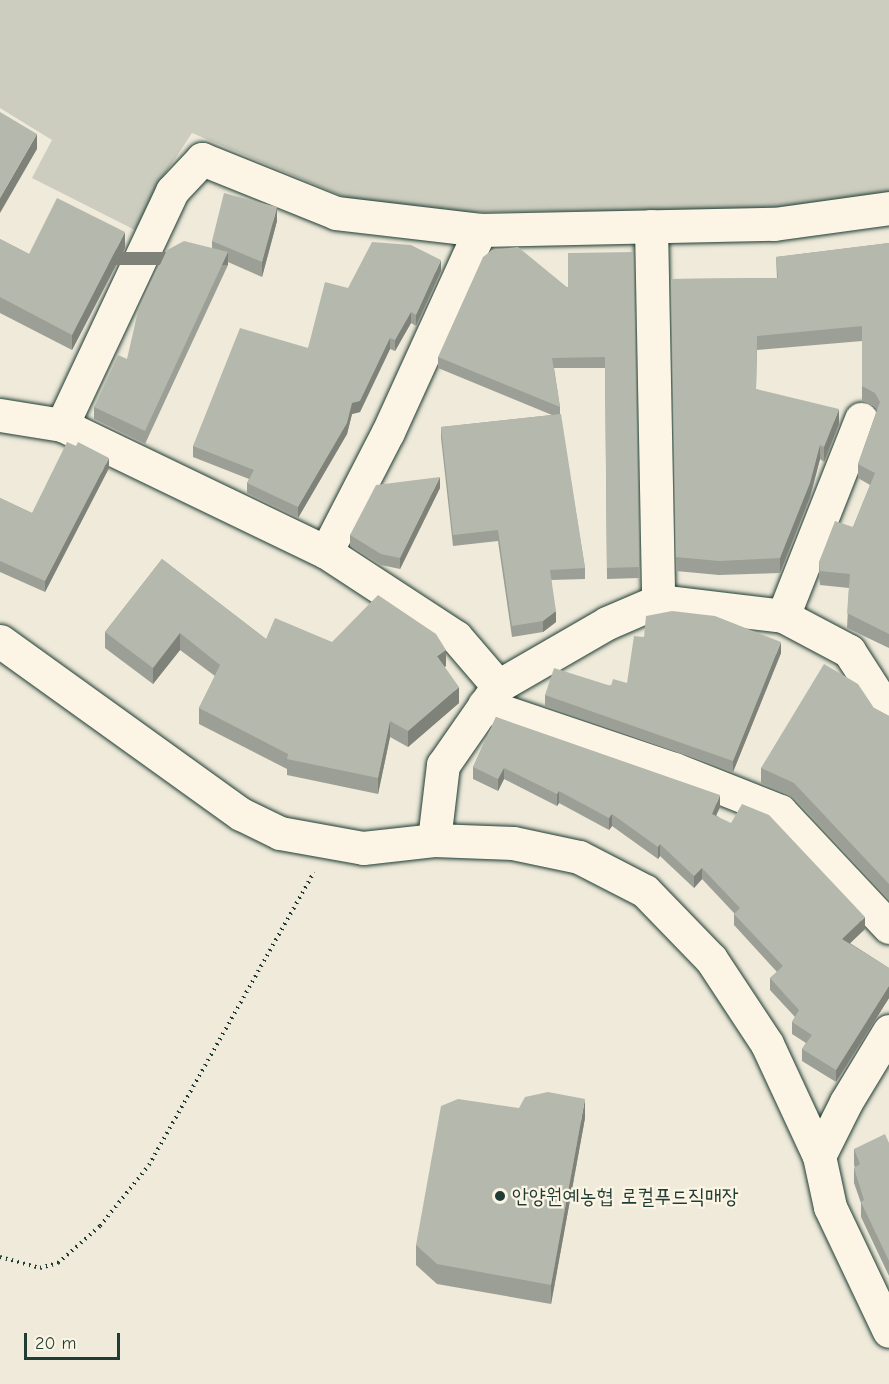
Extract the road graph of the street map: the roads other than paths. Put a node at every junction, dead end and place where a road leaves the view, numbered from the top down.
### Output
1 (889, 208) edge
2 (651, 226) junction
3 (480, 230) junction
4 (0, 415) edge
5 (861, 418) dead end
6 (62, 425) junction
7 (326, 552) junction
8 (658, 601) junction
9 (783, 616) junction
10 (0, 641) edge
11 (849, 651) junction
12 (889, 670) edge
13 (491, 695) junction
14 (889, 713) edge
15 (434, 840) junction
16 (889, 927) edge
17 (889, 1031) edge
18 (819, 1156) junction
19 (889, 1331) edge

1 - 2 street
2 - 3 street
2 - 8 street
3 - 6 street
3 - 7 street
4 - 6 street
5 - 9 street
6 - 7 street
7 - 13 street
8 - 9 street
8 - 13 street
9 - 11 street
10 - 15 street
11 - 12 street
11 - 14 street
13 - 15 street
13 - 16 street
15 - 18 street
17 - 18 street
18 - 19 street

